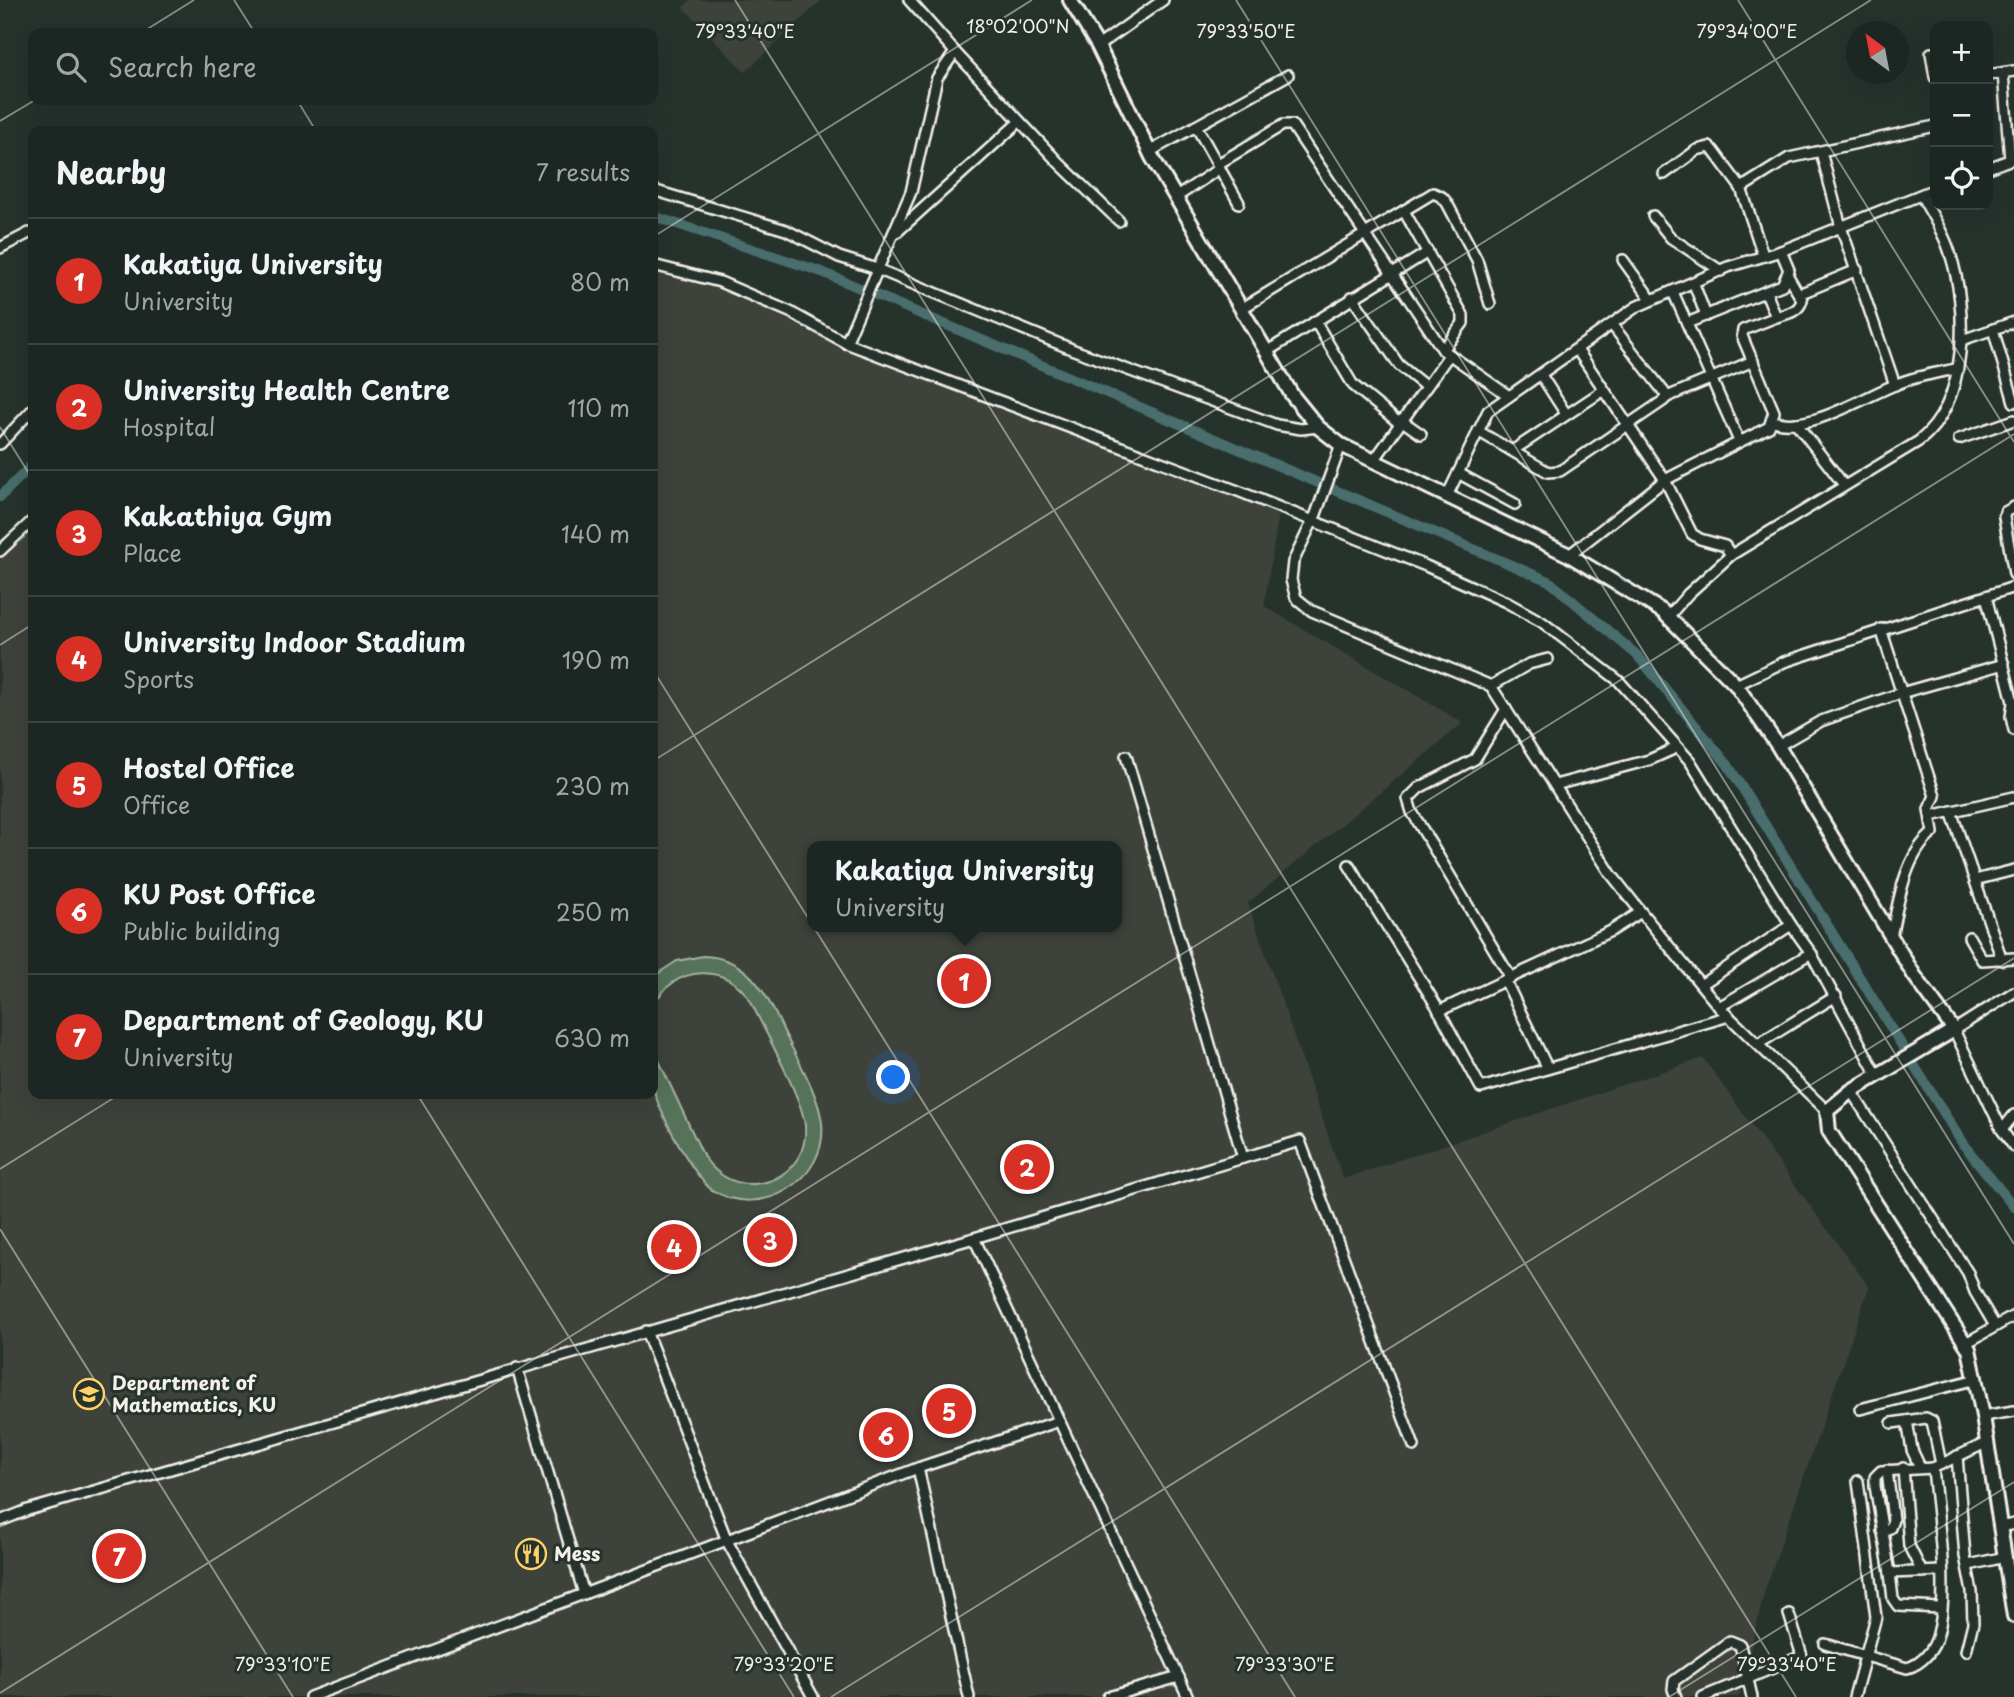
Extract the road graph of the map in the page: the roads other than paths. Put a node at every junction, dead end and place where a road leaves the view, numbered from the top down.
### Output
1 (909, 0) edge
2 (1070, 0) edge
3 (1163, 0) edge
4 (1098, 46) junction
5 (955, 52) junction
6 (2014, 71) edge
7 (2003, 73) junction
8 (1993, 74) edge
9 (1288, 75) dead end
10 (1020, 122) junction
11 (1196, 126) junction
12 (1930, 127) edge
13 (1149, 152) junction
14 (1821, 152) junction
15 (2012, 159) edge
16 (1219, 166) junction
17 (1993, 166) edge
18 (1664, 174) dead end
19 (1741, 188) junction
20 (1930, 191) edge
21 (658, 192) edge
22 (1921, 195) junction
23 (1175, 198) junction
24 (1239, 203) dead end
25 (1404, 211) junction
26 (1653, 216) dead end
27 (1119, 221) dead end
28 (1841, 227) junction
29 (1367, 233) junction
30 (28, 234) edge
31 (895, 234) junction
32 (0, 248) edge
33 (1782, 251) junction
34 (1428, 252) junction
35 (1763, 255) junction
36 (1623, 260) dead end
37 (658, 266) edge
38 (1721, 271) junction
39 (1857, 271) junction
40 (876, 272) junction
41 (1394, 273) junction
42 (1788, 275) junction
43 (1694, 284) junction
44 (1673, 292) junction
45 (1766, 292) junction
46 (1799, 294) junction
47 (1352, 297) junction
48 (1651, 299) junction
49 (1490, 304) dead end
50 (1241, 309) junction
51 (1706, 316) junction
52 (1776, 317) junction
53 (1315, 321) junction
54 (2014, 322) edge
55 (1687, 323) junction
56 (1612, 325) junction
57 (1993, 330) junction
58 (1962, 340) junction
59 (846, 343) junction
60 (1578, 351) junction
61 (1266, 352) junction
62 (1446, 353) junction
63 (1753, 361) junction
64 (1956, 369) junction
65 (1541, 375) junction
66 (1711, 378) junction
67 (1895, 385) junction
68 (1425, 386) junction
69 (1604, 390) junction
70 (1509, 396) junction
71 (1667, 397) junction
72 (2014, 402) edge
73 (28, 414) edge
74 (1566, 414) junction
75 (2014, 420) edge
76 (1400, 421) junction
77 (1773, 421) junction
78 (1797, 423) junction
79 (1627, 424) junction
80 (1318, 427) junction
81 (1478, 431) junction
82 (1421, 434) dead end
83 (1959, 439) dead end
84 (1739, 440) junction
85 (0, 444) edge
86 (1339, 451) junction
87 (1512, 451) junction
88 (1373, 462) junction
89 (1458, 472) junction
90 (1665, 480) junction
91 (1844, 485) junction
92 (1447, 496) junction
93 (1515, 504) dead end
94 (2014, 507) edge
95 (1314, 518) junction
96 (28, 525) edge
97 (0, 551) edge
98 (1569, 555) junction
99 (1731, 555) junction
100 (2014, 574) edge
101 (2014, 587) edge
102 (1986, 596) junction
103 (1668, 617) junction
104 (1881, 629) junction
105 (1548, 659) dead end
106 (2004, 664) junction
107 (1736, 685) junction
108 (1491, 686) junction
109 (1901, 693) junction
110 (1506, 709) junction
111 (2012, 717) edge
112 (2014, 730) edge
113 (1779, 746) junction
114 (1676, 748) junction
115 (1126, 756) dead end
116 (1555, 785) junction
117 (2014, 797) edge
118 (1951, 811) junction
119 (1931, 816) junction
120 (1349, 864) dead end
121 (2014, 870) edge
122 (1975, 880) junction
123 (1641, 912) junction
124 (1791, 925) junction
125 (1891, 937) junction
126 (1969, 937) dead end
127 (1811, 954) junction
128 (2014, 958) edge
129 (2002, 960) junction
130 (1508, 979) junction
131 (1702, 984) junction
132 (2014, 992) edge
133 (1836, 996) junction
134 (1720, 1007) junction
135 (1439, 1011) junction
136 (1729, 1016) junction
137 (1954, 1030) junction
138 (1758, 1044) junction
139 (1547, 1067) junction
140 (1881, 1072) junction
141 (1851, 1091) junction
142 (1827, 1111) junction
143 (2014, 1115) edge
144 (2001, 1130) junction
145 (2013, 1144) edge
146 (1243, 1158) junction
147 (974, 1238) junction
148 (2014, 1315) edge
149 (1996, 1326) junction
150 (646, 1331) junction
151 (1966, 1343) junction
152 (517, 1368) junction
153 (1977, 1379) junction
154 (1860, 1409) dead end
155 (2014, 1411) edge
156 (1983, 1416) junction
157 (1059, 1421) junction
158 (1907, 1421) junction
159 (1892, 1423) dead end
160 (1988, 1442) junction
161 (1414, 1446) dead end
162 (1957, 1456) junction
163 (1937, 1466) junction
164 (1920, 1467) junction
165 (918, 1468) junction
166 (1903, 1468) junction
167 (1887, 1470) junction
168 (1858, 1481) dead end
169 (1892, 1507) junction
170 (1878, 1508) junction
171 (0, 1521) edge
172 (2014, 1524) edge
173 (2000, 1527) junction
174 (1882, 1531) junction
175 (727, 1541) junction
176 (2005, 1557) junction
177 (1969, 1565) junction
178 (1942, 1571) junction
179 (1922, 1572) junction
180 (1890, 1573) junction
181 (584, 1594) junction
182 (1940, 1608) junction
183 (2013, 1610) edge
184 (1789, 1614) dead end
185 (1825, 1644) dead end
186 (1966, 1651) dead end
187 (1865, 1655) junction
188 (1179, 1677) junction
189 (1746, 1680) junction
190 (310, 1697) edge
191 (813, 1697) edge
192 (969, 1697) edge
193 (1108, 1697) edge
194 (1188, 1697) edge
195 (1676, 1697) edge
196 (1703, 1697) edge
197 (1752, 1697) edge
198 (1854, 1697) edge

1 - 5 street
2 - 4 street
3 - 4 street
4 - 13 street
5 - 10 street
5 - 31 street
6 - 7 street
7 - 8 street
7 - 15 street
9 - 11 street
10 - 27 street
10 - 31 street
11 - 13 street
11 - 16 street
12 - 14 street
13 - 23 street
14 - 19 street
14 - 28 street
15 - 17 street
16 - 23 street
16 - 24 street
16 - 29 street
18 - 19 street
19 - 35 street
20 - 22 street
21 - 40 street
22 - 28 street
22 - 58 street
23 - 50 street
25 - 29 street
25 - 34 street
25 - 49 street
26 - 38 street
28 - 33 street
28 - 39 street
29 - 41 street
29 - 50 street
30 - 32 street
31 - 40 street
33 - 35 street
33 - 42 street
34 - 41 street
34 - 62 street
35 - 38 street
36 - 48 street
37 - 59 street
38 - 43 street
39 - 46 street
39 - 67 street
40 - 59 street
40 - 80 street
41 - 47 street
41 - 62 street
42 - 45 street
42 - 46 street
43 - 44 street
43 - 51 street
44 - 48 street
44 - 55 street
45 - 51 street
45 - 52 street
46 - 52 street
47 - 53 street
47 - 68 street
48 - 56 street
50 - 61 street
51 - 55 street
52 - 63 street
53 - 61 street
53 - 76 street
54 - 57 street
55 - 66 street
56 - 60 street
56 - 71 street
57 - 58 street
57 - 72 street
58 - 64 street
59 - 95 street
60 - 65 street
60 - 69 street
61 - 80 street
62 - 68 street
62 - 70 street
63 - 66 street
63 - 77 street
64 - 67 street
64 - 91 street
65 - 70 street
65 - 74 street
66 - 71 street
66 - 84 street
67 - 78 street
68 - 76 street
69 - 74 street
69 - 79 street
70 - 81 street
71 - 79 street
73 - 85 street
74 - 87 street
75 - 83 street
76 - 82 street
76 - 88 street
77 - 78 street
77 - 84 street
78 - 91 street
79 - 87 street
79 - 90 street
80 - 86 street
81 - 87 street
81 - 89 street
84 - 90 street
86 - 88 street
86 - 95 street
88 - 92 street
89 - 92 street
89 - 93 street
90 - 98 street
90 - 99 street
91 - 99 street
92 - 98 street
94 - 100 street
95 - 108 street
95 - 114 street
96 - 97 street
98 - 103 street
99 - 103 street
101 - 102 street
102 - 104 street
102 - 106 street
103 - 107 street
104 - 107 street
104 - 109 street
105 - 108 street
106 - 109 street
106 - 111 street
107 - 113 street
108 - 110 street
109 - 113 street
109 - 119 street
110 - 116 street
110 - 130 street
111 - 112 street
113 - 125 street
114 - 116 street
114 - 124 street
115 - 146 street
116 - 123 street
117 - 118 street
118 - 119 street
118 - 122 street
119 - 125 street
120 - 135 street
121 - 122 street
122 - 129 street
123 - 130 street
123 - 131 street
124 - 127 street
124 - 131 street
125 - 137 street
126 - 129 street
127 - 133 street
127 - 134 street
128 - 129 street
130 - 135 street
130 - 139 street
131 - 134 street
132 - 137 street
133 - 138 street
133 - 140 street
134 - 136 street
135 - 139 street
136 - 138 street
136 - 139 street
137 - 140 street
137 - 144 street
138 - 142 street
140 - 141 street
141 - 142 street
141 - 149 street
142 - 151 street
143 - 144 street
144 - 145 street
146 - 147 street
146 - 161 street
147 - 150 street
147 - 157 street
148 - 149 street
149 - 151 street
150 - 152 street
150 - 175 street
151 - 153 street
152 - 171 street
152 - 181 street
153 - 154 street
153 - 156 street
155 - 156 street
156 - 160 street
157 - 165 street
157 - 188 street
158 - 159 street
158 - 163 street
158 - 164 street
160 - 162 street
160 - 173 street
162 - 163 street
162 - 177 street
163 - 164 street
163 - 178 street
164 - 166 street
165 - 175 street
165 - 192 street
166 - 167 street
166 - 179 street
167 - 169 street
167 - 170 street
168 - 187 street
169 - 170 street
169 - 174 street
170 - 174 street
172 - 173 street
173 - 176 street
174 - 180 street
175 - 181 street
175 - 191 street
176 - 177 street
176 - 183 street
177 - 186 street
178 - 179 street
178 - 182 street
179 - 180 street
180 - 182 street
181 - 190 street
182 - 187 street
184 - 189 street
185 - 187 street
187 - 198 street
188 - 193 street
188 - 194 street
189 - 195 street
189 - 196 street
189 - 197 street

